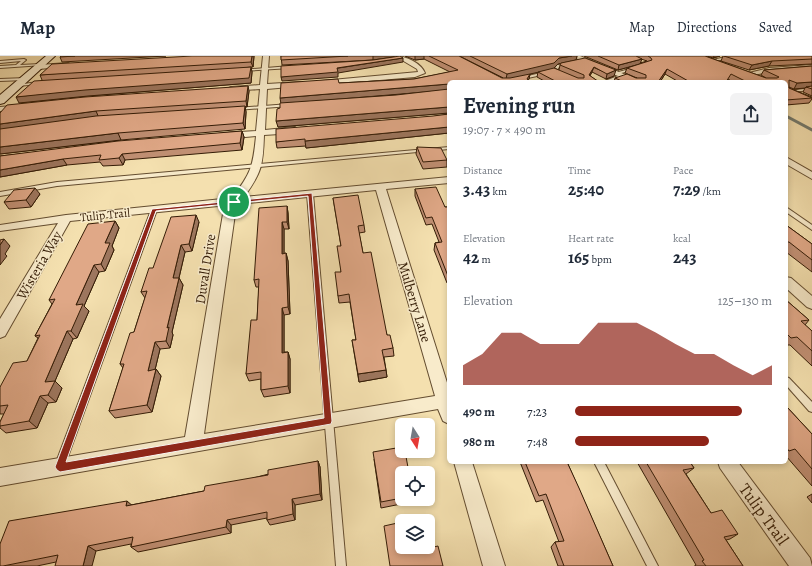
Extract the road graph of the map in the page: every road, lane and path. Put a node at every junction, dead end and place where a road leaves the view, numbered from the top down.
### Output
1 (51, 56) edge
2 (266, 56) edge
3 (736, 57) edge
4 (398, 58) edge
5 (578, 60) edge
6 (706, 60) joint
7 (0, 62) edge
8 (77, 64) edge
9 (571, 64) edge
10 (722, 65) edge
11 (16, 66) junction
12 (40, 66) junction
13 (0, 67) edge
14 (296, 67) edge
15 (812, 67) edge
16 (637, 68) edge
17 (265, 69) junction
18 (233, 71) edge
19 (553, 71) junction
20 (617, 73) junction
21 (560, 74) edge
22 (625, 76) junction
23 (499, 78) edge
24 (759, 78) edge
25 (0, 80) edge
26 (502, 80) edge
27 (514, 80) edge
28 (612, 80) edge
29 (635, 80) edge
30 (22, 82) junction
31 (42, 83) edge
32 (264, 86) junction
33 (226, 89) edge
34 (812, 89) edge
35 (788, 90) edge
36 (806, 98) edge
37 (1, 99) edge
38 (294, 105) edge
39 (29, 106) edge
40 (262, 107) junction
41 (0, 109) edge
42 (230, 110) edge
43 (308, 129) edge
44 (260, 133) junction
45 (214, 136) edge
46 (447, 148) edge
47 (788, 161) edge
48 (256, 166) junction
49 (812, 176) edge
50 (447, 180) edge
51 (380, 187) junction
52 (0, 194) edge
53 (310, 194) junction
54 (234, 202) junction
55 (154, 210) junction
56 (788, 210) edge
57 (66, 218) junction
58 (0, 228) edge
59 (812, 228) edge
60 (788, 283) edge
61 (812, 304) edge
62 (0, 332) edge
63 (788, 382) edge
64 (447, 408) edge
65 (812, 408) edge
66 (328, 421) junction
67 (193, 445) junction
68 (464, 464) edge
69 (599, 464) edge
70 (728, 464) edge
71 (60, 467) junction
72 (0, 477) edge
73 (341, 566) edge
74 (494, 566) edge
75 (653, 566) edge
76 (802, 566) edge

1 - 12 main road
2 - 17 street, Duvall Drive
3 - 6 lane
4 - 32 street
5 - 20 street
6 - 10 street
7 - 11 lane
8 - 12 street
9 - 19 lane
11 - 12 lane
11 - 13 lane
12 - 30 main road
14 - 17 lane
15 - 24 street
16 - 20 lane
17 - 18 lane
17 - 32 street, Duvall Drive
19 - 21 lane
19 - 27 lane
20 - 22 street
22 - 28 street
22 - 29 street
23 - 26 lane
25 - 30 lane
30 - 31 lane
30 - 37 main road
32 - 33 street
32 - 40 street, Duvall Drive
34 - 35 lane
35 - 36 street
38 - 40 lane
39 - 41 street
40 - 42 lane
40 - 44 street, Duvall Drive
43 - 44 street
44 - 45 street
44 - 48 street, Duvall Drive
46 - 48 lane
47 - 49 street
48 - 52 lane
48 - 54 street, Duvall Drive
50 - 51 street, Tulip Trail
51 - 53 street, Tulip Trail
51 - 64 street, Mulberry Lane
53 - 54 street, Tulip Trail
53 - 66 lane
54 - 55 street, Tulip Trail
54 - 67 street, Duvall Drive
55 - 57 street, Tulip Trail
55 - 71 lane
56 - 59 lane
57 - 58 street, Tulip Trail
57 - 62 street, Wisteria Way
60 - 61 street
63 - 65 lane
64 - 66 street
66 - 67 street
66 - 73 lane
67 - 71 street
68 - 74 street
69 - 75 lane
70 - 76 street, Tulip Trail
71 - 72 street

